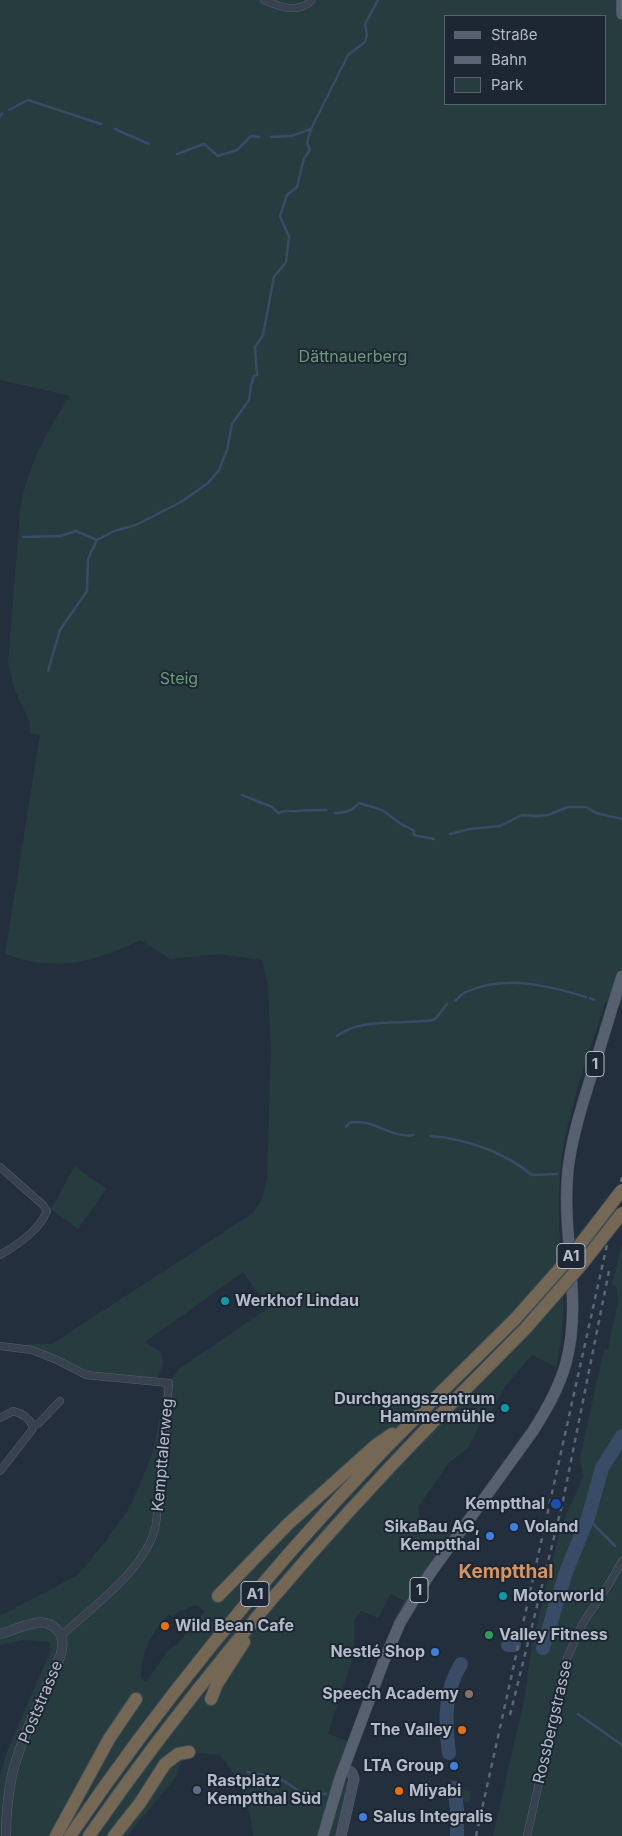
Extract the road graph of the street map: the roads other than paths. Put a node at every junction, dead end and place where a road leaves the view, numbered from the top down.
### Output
1 (264, 0) edge
2 (312, 0) edge
3 (622, 0) edge
4 (622, 14) edge
5 (622, 976) edge
6 (0, 1168) edge
7 (622, 1190) edge
8 (622, 1213) edge
9 (0, 1255) edge
10 (0, 1346) edge
11 (60, 1401) dead end
12 (0, 1418) edge
13 (414, 1418) junction
14 (33, 1426) junction
15 (0, 1471) edge
16 (622, 1561) edge
17 (218, 1596) dead end
18 (257, 1618) junction
19 (0, 1634) edge
20 (61, 1636) junction
21 (136, 1699) dead end
22 (211, 1699) dead end
23 (189, 1752) dead end
24 (344, 1767) junction
25 (6, 1836) edge
26 (56, 1836) edge
27 (70, 1836) edge
28 (89, 1836) edge
29 (114, 1836) edge
30 (323, 1836) edge
31 (341, 1836) edge
32 (527, 1836) edge

1 - 2 street
3 - 4 main road
5 - 24 main road, 1
6 - 9 street
7 - 13 highway, A1, bridge
8 - 18 highway, A1, bridge
10 - 20 street, Kempttalerweg
11 - 14 street
12 - 14 street
13 - 17 highway
13 - 27 highway, A1
14 - 15 street
16 - 32 street, Rossbergstrasse
18 - 22 highway, A1
18 - 28 highway, A1
19 - 20 street
20 - 25 street, Poststrasse
21 - 26 highway
23 - 29 highway
24 - 30 main road, 1
24 - 31 main road

